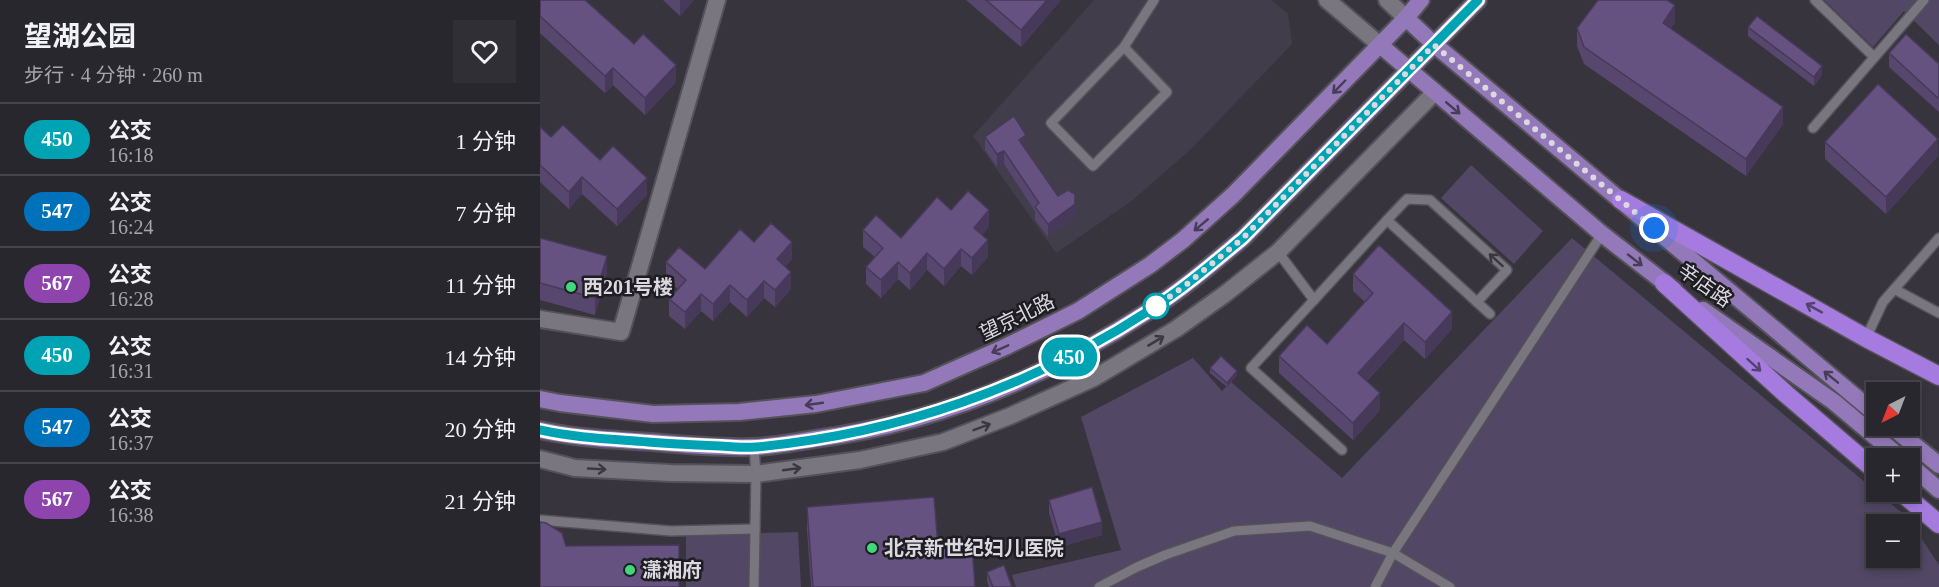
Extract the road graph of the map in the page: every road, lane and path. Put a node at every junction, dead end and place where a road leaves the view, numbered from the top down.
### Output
1 (717, 0) edge
2 (1154, 0) edge
3 (1327, 0) edge
4 (1387, 0) edge
5 (1421, 0) edge
6 (1478, 0) edge
7 (1815, 0) edge
8 (1924, 0) edge
9 (1406, 18) junction
10 (1380, 45) junction
11 (1434, 45) junction
12 (1124, 47) junction
13 (1874, 57) junction
14 (1409, 70) junction
15 (1435, 92) junction
16 (1813, 128) dead end
17 (1621, 200) junction
18 (1387, 220) junction
19 (1602, 234) junction
20 (1939, 238) edge
21 (1278, 252) junction
22 (1664, 283) junction
23 (1896, 290) junction
24 (1314, 300) junction
25 (1477, 302) junction
26 (1939, 313) edge
27 (1490, 314) dead end
28 (540, 320) edge
29 (1866, 338) junction
30 (1939, 376) edge
31 (540, 399) edge
32 (1866, 406) edge
33 (540, 430) edge
34 (1903, 436) edge
35 (754, 447) junction
36 (1889, 448) edge
37 (1342, 450) dead end
38 (540, 459) edge
39 (1866, 462) edge
40 (1939, 465) edge
41 (756, 474) junction
42 (1920, 474) edge
43 (1939, 490) edge
44 (1913, 502) edge
45 (540, 520) edge
46 (1939, 524) edge
47 (755, 529) junction
48 (1393, 553) junction
49 (754, 587) edge
50 (1099, 587) edge
51 (1375, 587) edge
52 (1450, 587) edge

1 - 28 street
2 - 12 lane
3 - 10 street
4 - 9 street
5 - 9 main road, 望京北路
6 - 11 main road
7 - 13 lane
8 - 13 lane
9 - 10 main road, 望京北路
9 - 11 main road, 辛店路
10 - 14 main road, 辛店路
10 -> 31 main road, 望京北路
11 - 14 main road
11 - 17 main road, 辛店路
12 - 12 lane
13 - 16 lane
14 - 15 main road, 辛店路
14 - 35 main road
15 -> 19 main road, 辛店路
15 - 21 street
29 -> 17 highway
32 -> 17 main road, 辛店路
18 - 24 lane
18 - 25 lane
25 -> 18 lane
19 -> 22 main road, 辛店路
19 - 48 lane
20 - 23 lane
21 - 24 lane
41 -> 21 street
22 - 36 main road, 辛店路
22 -> 39 highway
23 - 26 lane
23 - 29 lane
24 - 37 lane
25 - 27 lane
29 - 30 highway
33 - 35 main road
34 - 40 main road
35 - 41 lane
38 -> 41 street
41 - 47 lane
42 - 43 main road
44 - 46 highway
45 - 47 lane
47 - 49 lane
48 - 50 lane
48 - 51 lane
48 - 52 lane

